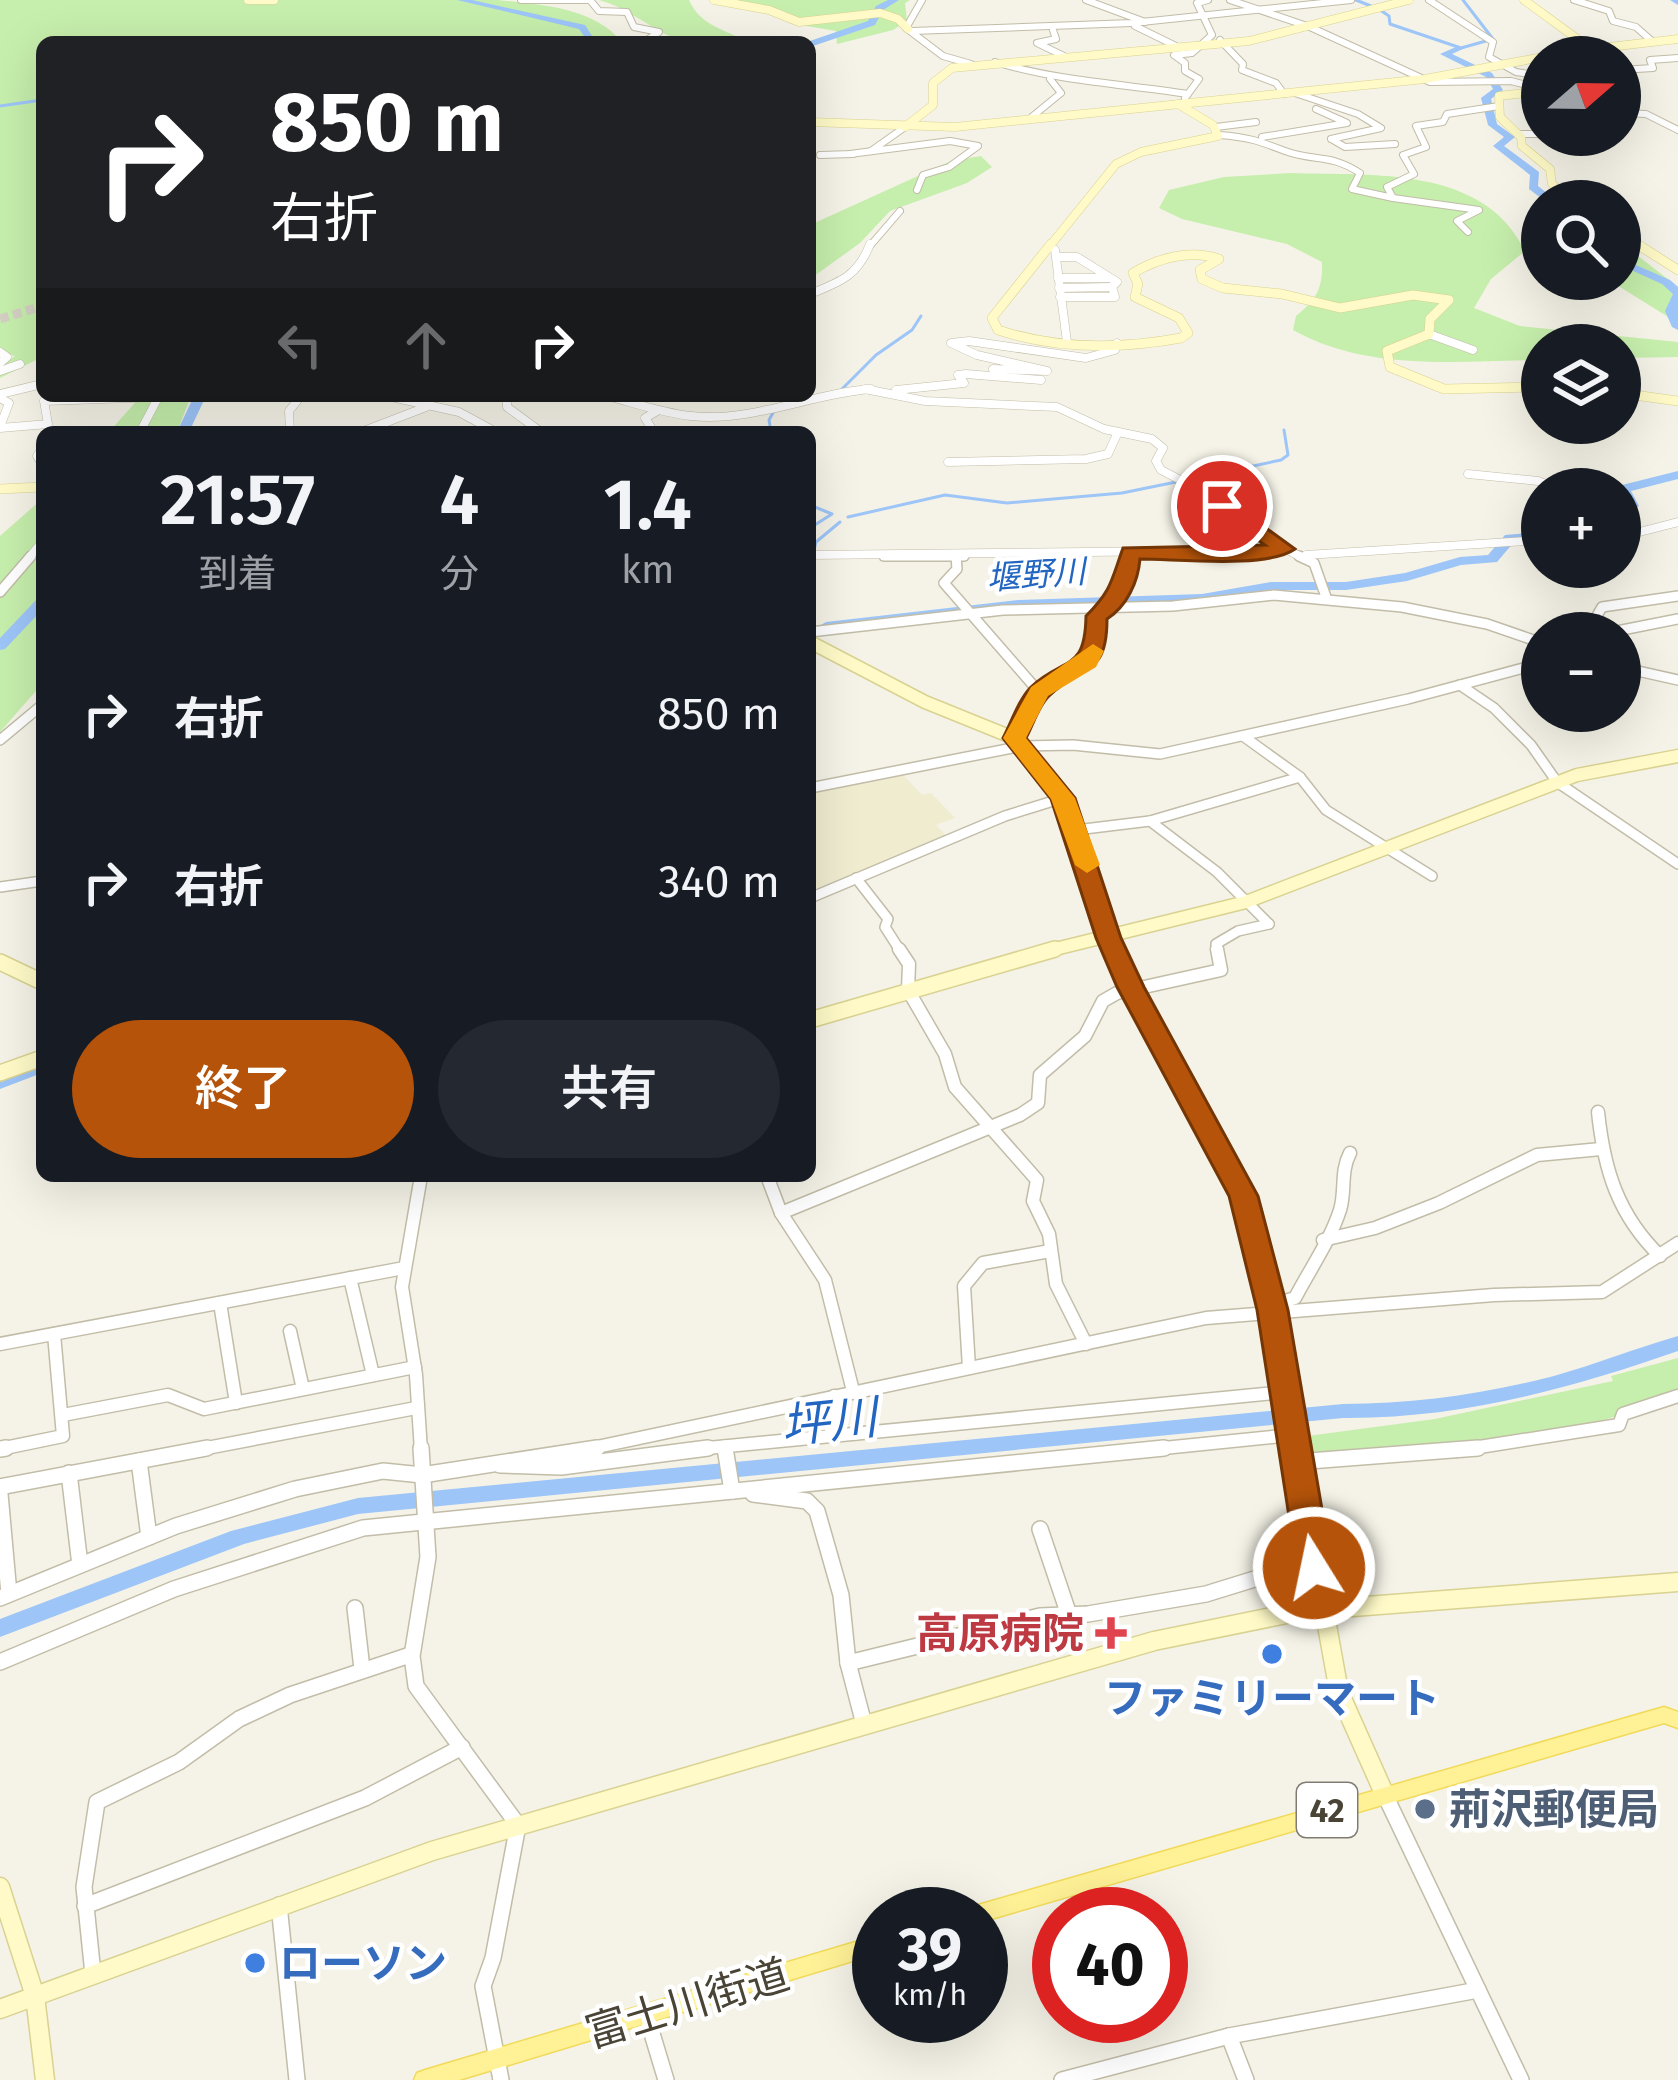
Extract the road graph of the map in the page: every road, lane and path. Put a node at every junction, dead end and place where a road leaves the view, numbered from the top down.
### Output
1 (248, 0) edge
2 (274, 0) edge
3 (521, 0) edge
4 (714, 0) edge
5 (922, 0) edge
6 (1086, 0) edge
7 (1208, 0) edge
8 (1230, 0) edge
9 (1351, 0) edge
10 (1409, 0) edge
11 (1430, 0) edge
12 (1524, 0) edge
13 (1574, 0) edge
14 (1322, 2) edge
15 (1263, 12) junction
16 (1359, 15) junction
17 (1206, 19) junction
18 (1148, 24) junction
19 (1132, 25) junction
20 (1310, 27) junction
21 (910, 30) junction
22 (1053, 30) junction
23 (1212, 35) junction
24 (652, 36) edge
25 (1574, 36) edge
26 (1676, 39) edge
27 (1652, 42) junction
28 (1225, 44) junction
29 (1641, 44) edge
30 (1201, 46) junction
31 (1180, 48) junction
32 (1064, 56) junction
33 (1678, 57) edge
34 (992, 61) junction
35 (1521, 62) edge
36 (971, 64) junction
37 (1504, 65) junction
38 (1641, 69) edge
39 (1521, 70) edge
40 (1050, 79) junction
41 (1425, 79) junction
42 (1521, 87) edge
43 (1521, 92) edge
44 (1294, 93) junction
45 (1188, 94) junction
46 (1283, 94) junction
47 (1309, 102) junction
48 (1178, 104) junction
49 (1494, 106) junction
50 (1641, 114) edge
51 (1028, 120) junction
52 (816, 122) edge
53 (1256, 122) dead end
54 (905, 127) junction
55 (1314, 130) junction
56 (1678, 130) edge
57 (1217, 131) junction
58 (1517, 134) junction
59 (1521, 134) edge
60 (1256, 137) junction
61 (1331, 139) junction
62 (1395, 144) dead end
63 (850, 154) junction
64 (820, 155) dead end
65 (1551, 180) edge
66 (916, 190) dead end
67 (1393, 198) junction
68 (900, 211) dead end
69 (1468, 232) dead end
70 (1049, 247) junction
71 (1641, 247) edge
72 (1057, 257) junction
73 (1678, 270) edge
74 (1059, 288) junction
75 (816, 292) edge
76 (1429, 334) junction
77 (1067, 342) junction
78 (1117, 343) junction
79 (1473, 350) dead end
80 (0, 352) edge
81 (20, 364) dead end
82 (0, 367) edge
83 (36, 386) edge
84 (1521, 388) edge
85 (865, 389) junction
86 (0, 396) edge
87 (1641, 396) edge
88 (816, 401) edge
89 (1678, 401) edge
90 (44, 402) edge
91 (412, 402) edge
92 (508, 402) edge
93 (627, 402) edge
94 (812, 402) edge
95 (429, 406) junction
96 (657, 411) junction
97 (377, 426) edge
98 (485, 426) edge
99 (534, 426) edge
100 (650, 426) edge
101 (0, 427) edge
102 (1118, 432) junction
103 (948, 462) dead end
104 (1241, 473) dead end
105 (1468, 473) dead end
106 (1521, 479) edge
107 (36, 487) edge
108 (1196, 488) junction
109 (0, 489) edge
110 (1678, 522) edge
111 (1641, 532) edge
112 (1521, 538) edge
113 (1521, 539) edge
114 (1492, 542) junction
115 (36, 549) edge
116 (1284, 549) junction
117 (1131, 553) junction
118 (816, 555) edge
119 (1301, 555) junction
120 (956, 556) junction
121 (1237, 589) dead end
122 (1325, 590) junction
123 (0, 592) edge
124 (1256, 595) junction
125 (1678, 596) edge
126 (1112, 604) junction
127 (970, 611) junction
128 (1599, 612) edge
129 (1674, 622) edge
130 (1641, 627) edge
131 (816, 631) edge
132 (1521, 636) edge
133 (816, 645) edge
134 (1521, 669) edge
135 (1641, 672) edge
136 (1678, 680) edge
137 (1460, 685) junction
138 (1039, 692) junction
139 (36, 710) edge
140 (1243, 736) junction
141 (0, 740) edge
142 (1018, 742) junction
143 (1678, 756) edge
144 (1300, 777) junction
145 (1557, 782) junction
146 (816, 787) edge
147 (1063, 798) junction
148 (1150, 820) junction
149 (1076, 830) junction
150 (1388, 848) junction
151 (1678, 864) edge
152 (1432, 876) dead end
153 (856, 878) junction
154 (36, 882) edge
155 (0, 887) edge
156 (816, 895) edge
157 (1246, 902) junction
158 (1108, 938) junction
159 (0, 962) edge
160 (36, 979) edge
161 (1131, 987) junction
162 (908, 990) junction
163 (816, 1018) edge
164 (36, 1060) edge
165 (0, 1073) edge
166 (1598, 1112) dead end
167 (994, 1128) junction
168 (1601, 1149) junction
169 (1350, 1153) dead end
170 (420, 1182) edge
171 (769, 1182) edge
172 (782, 1214) junction
173 (1323, 1240) junction
174 (1678, 1243) edge
175 (1050, 1251) junction
176 (1660, 1256) junction
177 (404, 1268) junction
178 (350, 1278) junction
179 (220, 1303) junction
180 (1272, 1308) junction
181 (290, 1331) dead end
182 (54, 1334) junction
183 (0, 1344) edge
184 (1086, 1344) junction
185 (415, 1367) junction
186 (969, 1368) junction
187 (373, 1375) junction
188 (303, 1389) junction
189 (853, 1391) junction
190 (1286, 1394) junction
191 (834, 1396) junction
192 (1678, 1396) edge
193 (236, 1402) junction
194 (416, 1408) junction
195 (63, 1415) junction
196 (1291, 1432) junction
197 (831, 1436) junction
198 (0, 1449) edge
199 (725, 1451) junction
200 (139, 1461) junction
201 (1296, 1462) junction
202 (490, 1464) junction
203 (70, 1473) junction
204 (422, 1475) junction
205 (731, 1488) junction
206 (0, 1490) edge
207 (425, 1516) junction
208 (1040, 1529) dead end
209 (149, 1537) junction
210 (80, 1565) junction
211 (1314, 1568) junction
212 (1678, 1582) edge
213 (4, 1596) edge
214 (355, 1608) dead end
215 (1322, 1610) junction
216 (1069, 1615) junction
217 (410, 1655) junction
218 (0, 1662) edge
219 (848, 1663) junction
220 (362, 1669) junction
221 (1678, 1720) edge
222 (864, 1724) junction
223 (462, 1747) junction
224 (1384, 1793) junction
225 (518, 1825) junction
226 (0, 1887) edge
227 (280, 1905) junction
228 (1008, 1905) edge
229 (85, 1906) junction
230 (852, 1953) edge
231 (93, 1974) junction
232 (1478, 1990) junction
233 (35, 1996) junction
234 (0, 2008) edge
235 (647, 2017) junction
236 (1229, 2036) junction
237 (499, 2070) edge
238 (45, 2080) edge
239 (296, 2080) edge
240 (425, 2080) edge
241 (666, 2080) edge
242 (1062, 2080) edge
243 (1246, 2080) edge
244 (1521, 2080) edge

1 - 2 street
3 - 24 street
4 - 21 street
5 - 21 street
6 - 18 street
7 - 17 street
8 - 15 street
9 - 14 street
10 - 16 street
11 - 37 street
12 - 25 street
13 - 27 street
14 - 15 street
14 - 16 street
15 - 17 street
15 - 20 street
16 - 20 street
17 - 18 street
17 - 23 street
18 - 19 street
19 - 22 street
19 - 31 street
20 - 28 street
20 - 41 street
21 - 22 street
21 - 36 street
22 - 32 street
23 - 28 street
23 - 30 street
26 - 27 street
27 - 29 street
27 - 33 street
28 - 30 street
28 - 46 street
30 - 31 street
30 - 45 street
31 - 32 street
32 - 34 street
33 - 38 street
34 - 36 street
34 - 40 street
35 - 37 street
36 - 54 street
37 - 39 street
37 - 41 street
40 - 45 street
40 - 51 street
41 - 42 street
41 - 44 street
43 - 49 street
44 - 46 street
44 - 47 street
45 - 48 street
46 - 48 street
47 - 55 street
47 - 61 street
48 - 51 street
48 - 57 street
49 - 58 street
49 - 67 street
50 - 56 street
51 - 54 street
52 - 54 street
53 - 57 street
54 - 63 street
55 - 60 street
55 - 61 street
57 - 60 street
57 - 70 street
58 - 59 street
58 - 65 street
60 - 67 street
61 - 62 street
63 - 64 street
63 - 66 street
67 - 69 street
68 - 75 street
70 - 72 street
70 - 77 street
71 - 73 street
72 - 74 street
72 - 74 street
74 - 77 street
76 - 78 street
76 - 79 street
76 - 84 street
77 - 78 street
78 - 85 street
80 - 82 street
81 - 82 street
83 - 86 street
85 - 88 street
85 - 102 street
86 - 101 street
87 - 89 street
90 - 101 street
91 - 95 street
92 - 99 street
93 - 96 street
94 - 96 street
95 - 97 street
95 - 98 street
96 - 100 street
102 - 103 street
102 - 108 street
104 - 108 street
105 - 106 street
107 - 109 street
108 - 116 street
110 - 111 street
112 - 114 street
113 - 114 street
114 - 119 street
115 - 123 street
116 - 117 street
116 - 119 street
117 - 120 street
117 - 126 street
118 - 120 street
119 - 122 street
120 - 127 street
121 - 124 street
122 - 124 street
122 - 132 street
124 - 126 street
125 - 128 street
126 - 127 street
126 - 138 street
127 - 131 street
127 - 138 street
129 - 130 street
133 - 142 street
134 - 137 street
135 - 136 street
137 - 140 street
137 - 145 street
138 - 142 street
139 - 141 street
140 - 142 street
140 - 144 street
142 - 146 street
142 - 147 street
143 - 145 street
144 - 148 street
144 - 150 street
145 - 150 street
145 - 151 street
147 - 149 street
147 - 153 street
148 - 149 street
148 - 157 street
149 - 158 street
150 - 152 street
150 - 157 street
153 - 156 street
153 - 162 street
154 - 155 street
157 - 158 street
157 - 161 street
158 - 161 street
158 - 162 street
159 - 160 street
161 - 167 street
161 - 180 street
162 - 163 street
162 - 167 street
164 - 165 street
166 - 168 street
167 - 172 street
167 - 175 street
168 - 173 street
168 - 176 street
169 - 173 street
170 - 177 street
171 - 172 street
172 - 189 street
173 - 180 street
174 - 176 street
175 - 184 street
175 - 186 street
176 - 180 street
177 - 178 street
177 - 185 street
178 - 179 street
178 - 187 street
179 - 182 street
179 - 193 street
180 - 184 street
180 - 190 street
181 - 188 street
182 - 183 street
182 - 195 street
184 - 186 street
185 - 187 street
185 - 194 street
186 - 189 street
187 - 188 street
188 - 193 street
189 - 191 street
190 - 196 street
190 - 197 street
191 - 197 street
191 - 202 street
192 - 201 street
193 - 195 street
194 - 200 street
194 - 204 street
195 - 198 street
196 - 201 street
196 - 205 street
197 - 199 street
199 - 202 street
199 - 205 street
200 - 203 street
200 - 209 street
201 - 211 street
202 - 204 street
203 - 206 street
203 - 210 street
204 - 207 street
204 - 209 street
205 - 207 street
205 - 219 street
206 - 213 street
207 - 217 street
207 - 218 street
208 - 216 street
209 - 210 street
210 - 213 street
211 - 215 street
211 - 216 street
212 - 215 street
214 - 220 street
215 - 222 street
215 - 224 street
216 - 219 street
217 - 220 street
217 - 223 street
219 - 222 street
220 - 229 street
221 - 224 main road, 42
222 - 225 street
223 - 225 street
223 - 229 street
224 - 228 main road, 42
224 - 232 street
225 - 227 street
225 - 237 street
226 - 233 street
227 - 231 street
227 - 239 street
229 - 231 street
230 - 235 main road, 富士川街道
231 - 233 street
232 - 236 street
232 - 244 street
233 - 234 street
233 - 238 street
235 - 237 main road, 富士川街道
235 - 241 street
236 - 242 street
236 - 243 street
237 - 240 main road, 富士川街道

